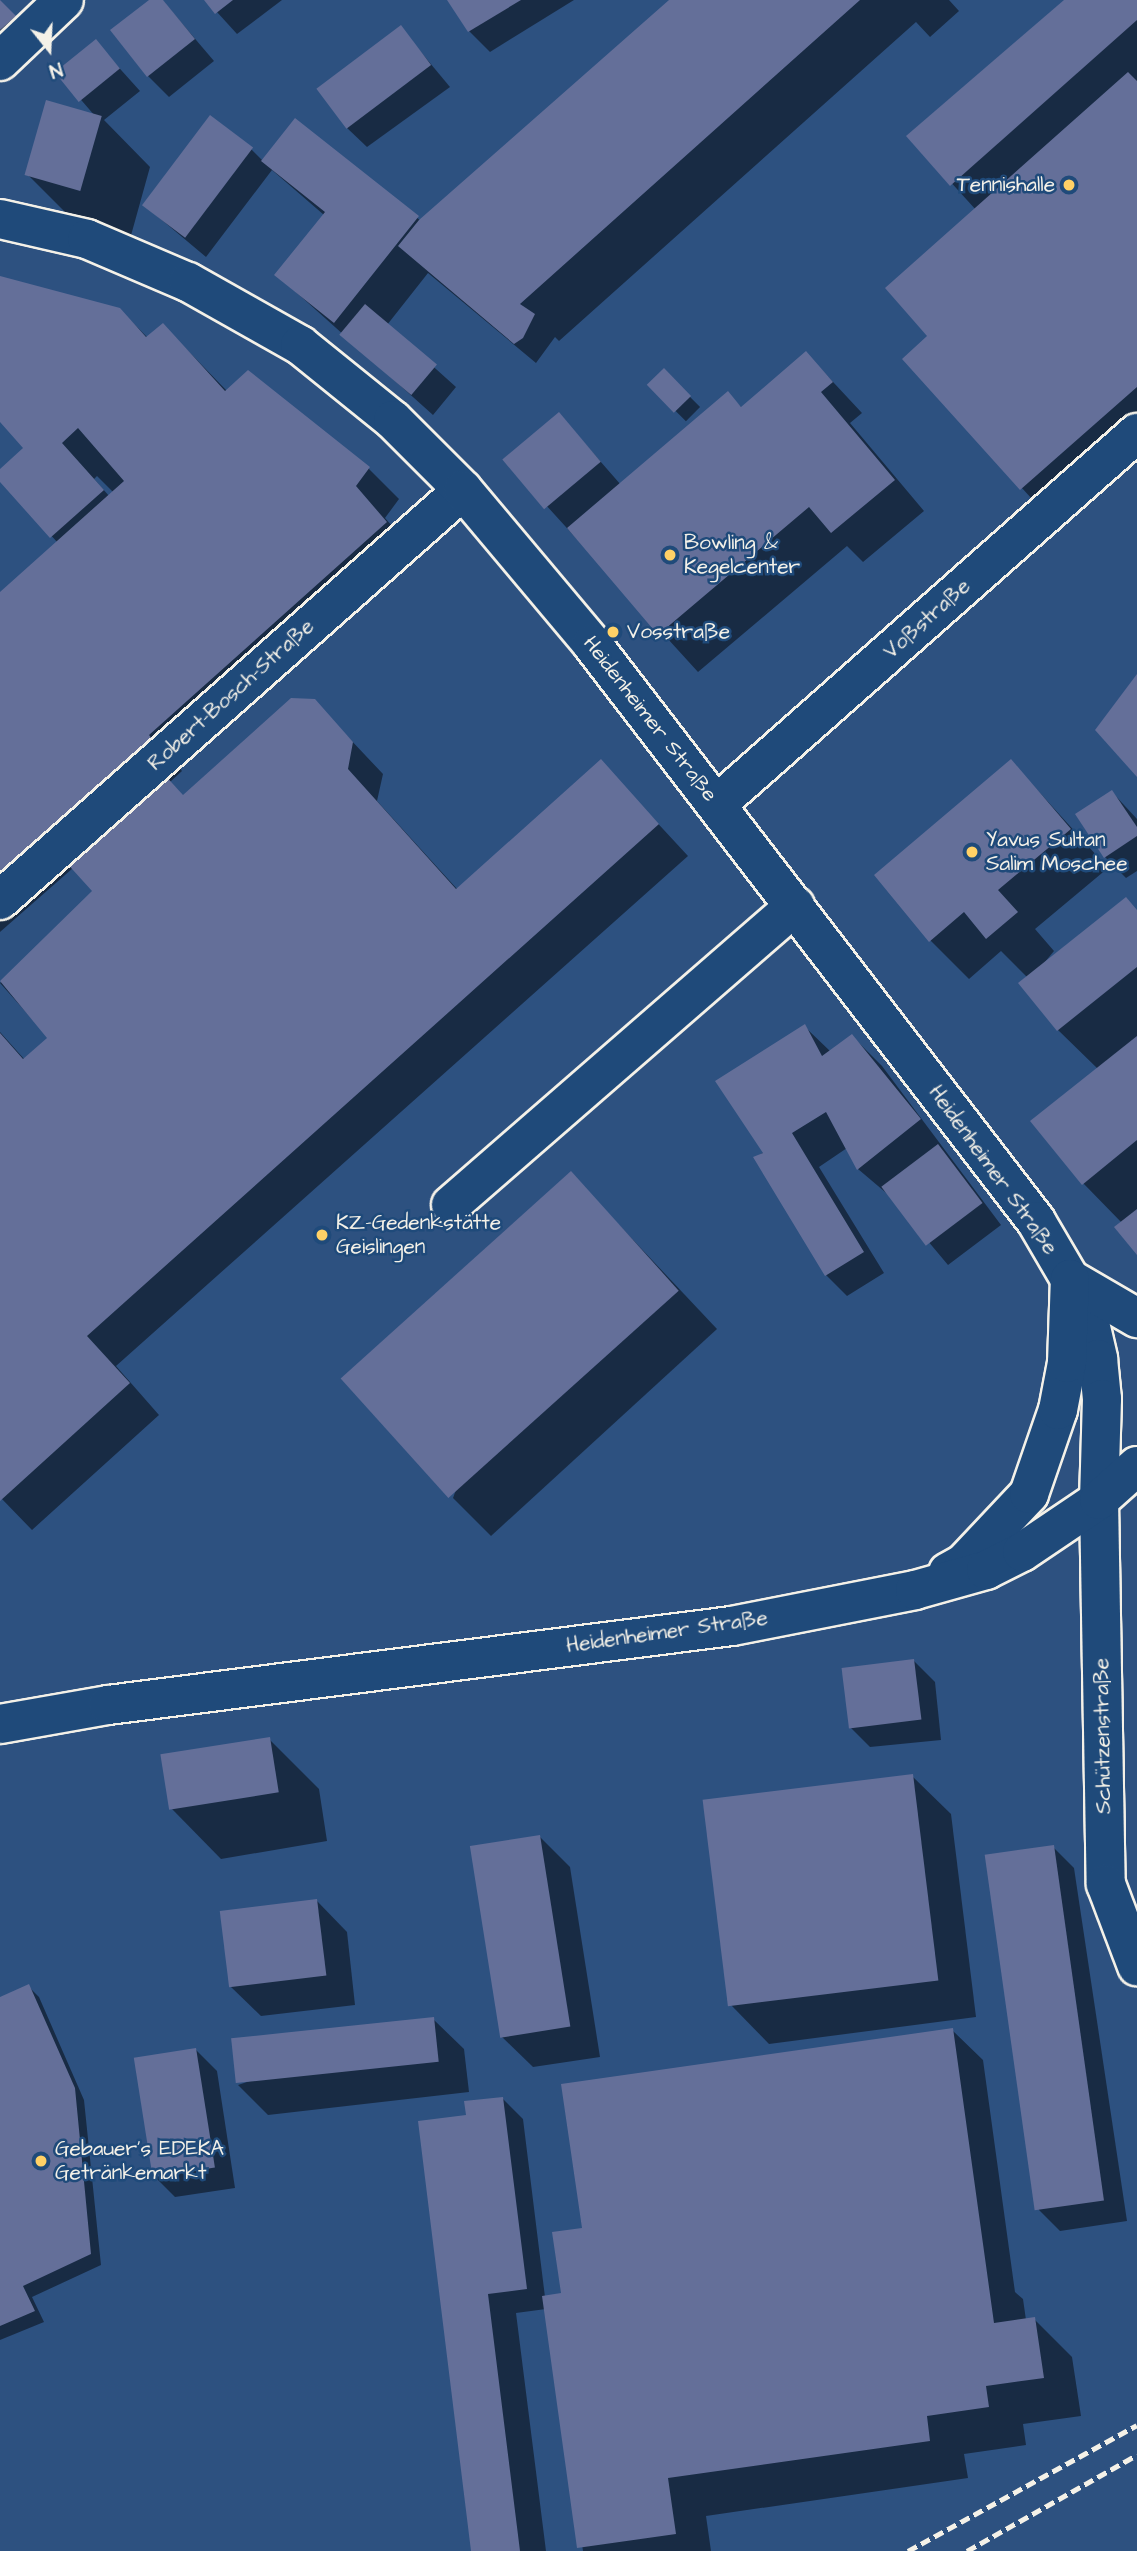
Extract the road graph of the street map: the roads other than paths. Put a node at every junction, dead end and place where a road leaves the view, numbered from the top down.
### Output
1 (64, 0) edge
2 (0, 61) edge
3 (0, 219) edge
4 (1137, 433) edge
5 (463, 490) junction
6 (716, 805) junction
7 (0, 900) edge
8 (795, 906) junction
9 (451, 1205) dead end
10 (1070, 1279) junction
11 (1137, 1318) edge
12 (1137, 1466) edge
13 (1099, 1500) junction
14 (915, 1590) junction
15 (0, 1724) edge
16 (1137, 1966) edge

1 - 2 street
3 - 5 street, Heidenheimer Straße
4 - 6 street, Voßstraße
5 - 6 street, Heidenheimer Straße
5 - 7 street, Robert-Bosch-Straße
6 - 8 street, Heidenheimer Straße
8 - 9 street
8 - 10 street, Heidenheimer Straße
10 - 11 street
10 - 13 street, Heidenheimer Straße
10 - 14 street
12 - 13 street
13 - 14 street, Heidenheimer Straße
13 - 16 street, Schützenstraße
14 - 15 street, Heidenheimer Straße

